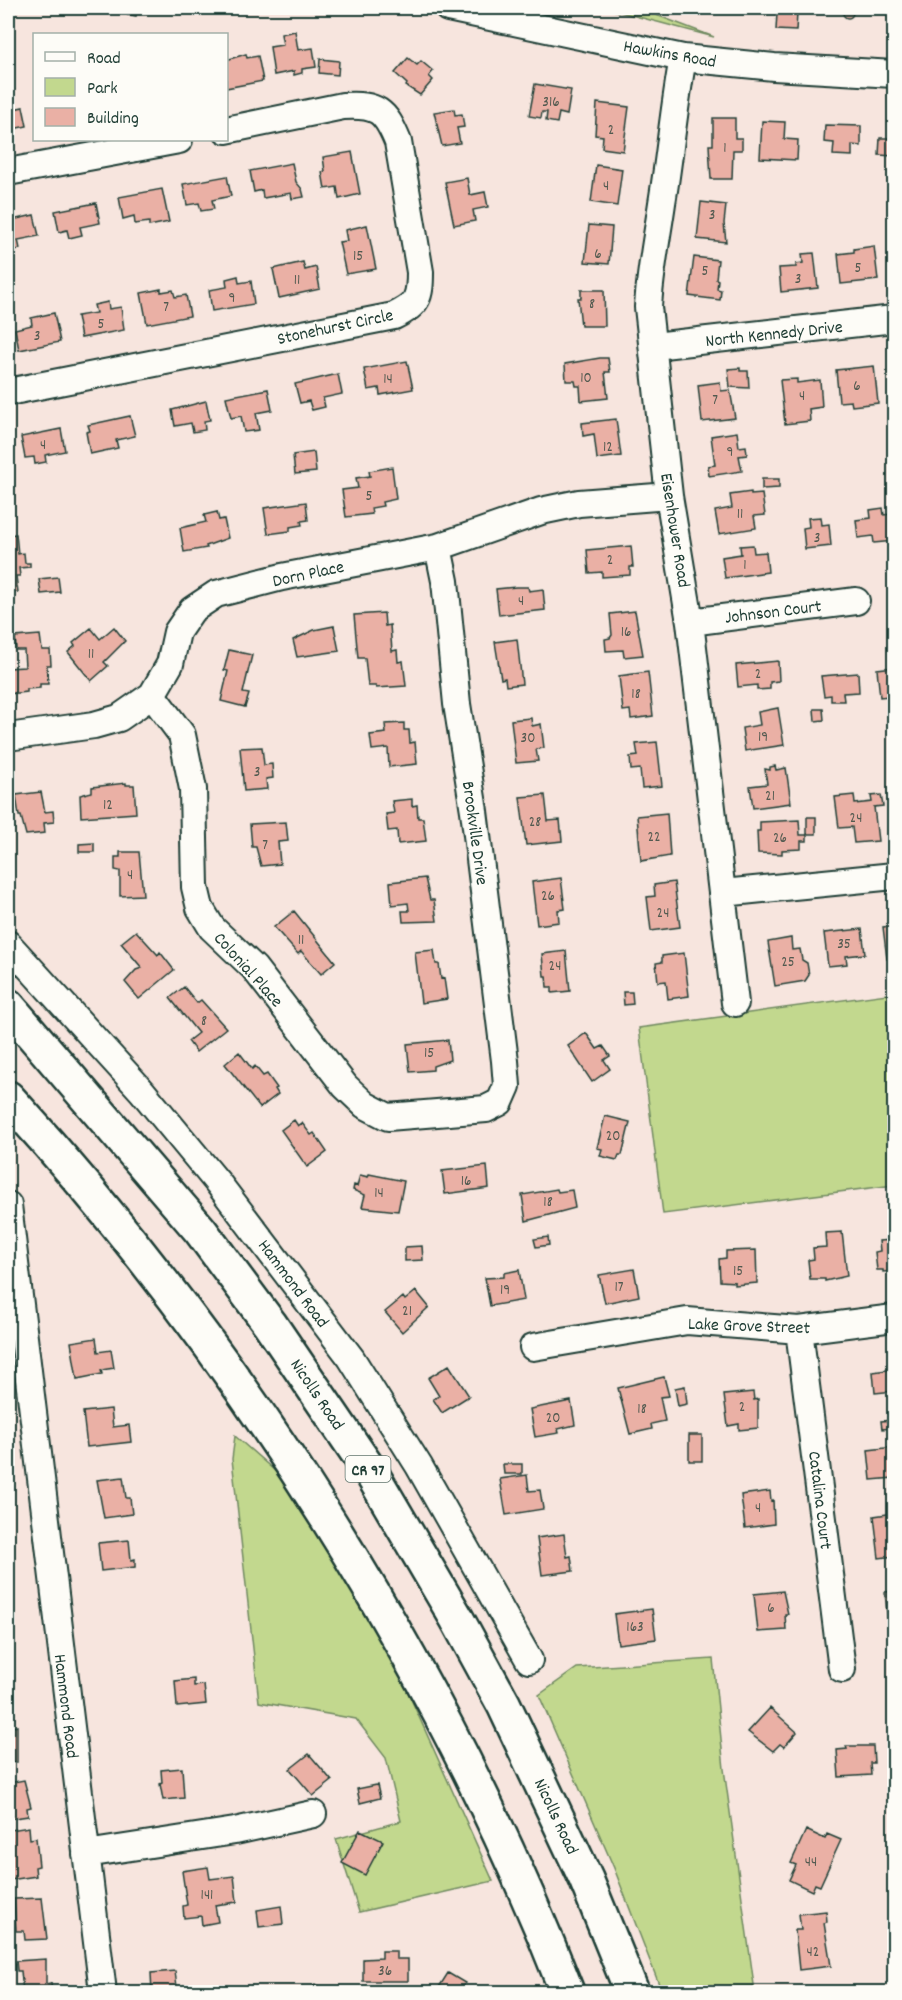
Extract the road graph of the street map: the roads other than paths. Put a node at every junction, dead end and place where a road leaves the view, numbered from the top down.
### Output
1 (448, 8) edge
2 (683, 58) junction
3 (894, 74) edge
4 (228, 130) edge
5 (173, 141) edge
6 (8, 172) edge
7 (894, 319) edge
8 (654, 346) junction
9 (8, 392) edge
10 (669, 496) junction
11 (438, 547) junction
12 (856, 600) dead end
13 (690, 622) junction
14 (152, 695) junction
15 (8, 737) edge
16 (894, 876) edge
17 (723, 893) junction
18 (8, 944) edge
19 (735, 1003) dead end
20 (8, 1006) edge
21 (8, 1098) edge
22 (486, 1108) joint
23 (8, 1205) edge
24 (894, 1318) edge
25 (800, 1330) junction
26 (533, 1347) dead end
27 (15, 1351) edge
28 (528, 1660) dead end
29 (842, 1669) dead end
30 (313, 1814) dead end
31 (86, 1854) junction
32 (103, 1992) edge
33 (567, 1992) edge
34 (632, 1992) edge

1 - 2 street, Hawkins Road
2 - 3 street, Hawkins Road
2 - 8 street, Eisenhower Road
4 - 9 street, Stonehurst Circle
5 - 6 street
7 - 8 street, North Kennedy Drive
8 - 10 street, Eisenhower Road
10 - 11 street, Dorn Place
10 - 13 street, Eisenhower Road
11 - 14 street, Dorn Place
11 - 22 street, Brookville Drive
12 - 13 street, Johnson Court
13 - 17 street, Eisenhower Road
14 - 15 street, Dorn Place
14 - 22 street, Colonial Place
16 - 17 street
17 - 19 street, Eisenhower Road
18 - 28 street, Hammond Road
20 - 34 highway, Nicolls Road / CR 97
21 - 33 highway
23 - 27 street, Hammond Road
24 - 25 street, Lake Grove Street
25 - 26 street, Lake Grove Street
25 - 29 street, Catalina Court
27 - 31 street, Hammond Road
30 - 31 street
31 - 32 street, Hammond Road

